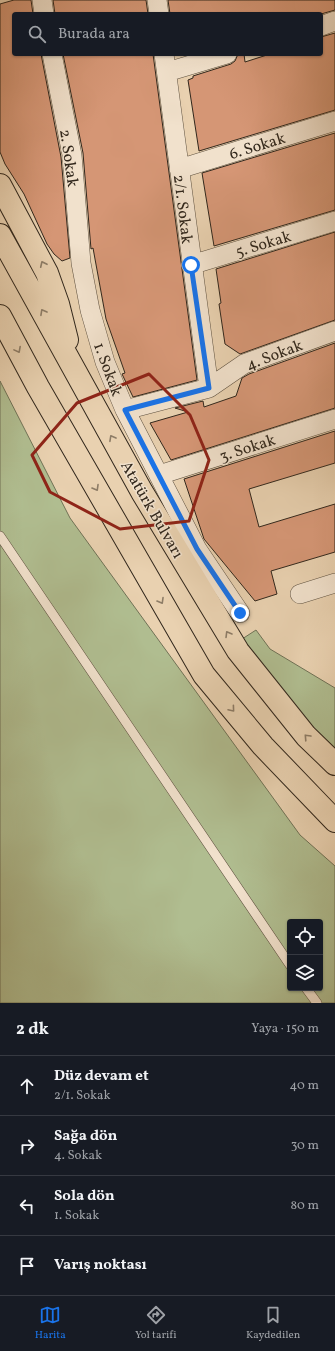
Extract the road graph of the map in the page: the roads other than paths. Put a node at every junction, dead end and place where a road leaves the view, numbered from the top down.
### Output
1 (42, 0) edge
2 (157, 0) edge
3 (44, 12) edge
4 (159, 12) edge
5 (335, 22) edge
6 (323, 25) edge
7 (52, 56) edge
8 (213, 56) edge
9 (166, 63) edge
10 (335, 121) edge
11 (179, 169) junction
12 (0, 185) edge
13 (335, 221) edge
14 (0, 235) edge
15 (81, 263) joint
16 (191, 265) junction
17 (0, 316) edge
18 (335, 331) edge
19 (74, 368) junction
20 (209, 388) junction
21 (125, 410) junction
22 (335, 419) edge
23 (159, 475) junction
24 (0, 536) edge
25 (335, 583) edge
26 (300, 594) dead end
27 (240, 613) dead end
28 (335, 764) edge
29 (335, 821) edge
30 (287, 961) edge
31 (308, 991) edge
32 (317, 1003) edge

1 - 3 street
2 - 4 street
5 - 6 street
7 - 15 street, 2. Sokak
8 - 9 street
9 - 11 street, 2/1. Sokak
10 - 11 street, 6. Sokak
11 - 16 street, 2/1. Sokak
19 -> 12 highway
13 - 16 street, 5. Sokak
19 -> 14 highway, Atatürk Bulvarı
15 - 21 street, 1. Sokak
16 - 20 street, 2/1. Sokak
17 -> 29 highway
18 - 20 street, 4. Sokak
28 -> 19 highway, Atatürk Bulvarı
20 - 21 street, 4. Sokak
21 - 23 street, 1. Sokak
22 - 23 street, 3. Sokak
23 - 27 street, 1. Sokak
24 - 30 lane
25 - 26 street
31 - 32 lane

